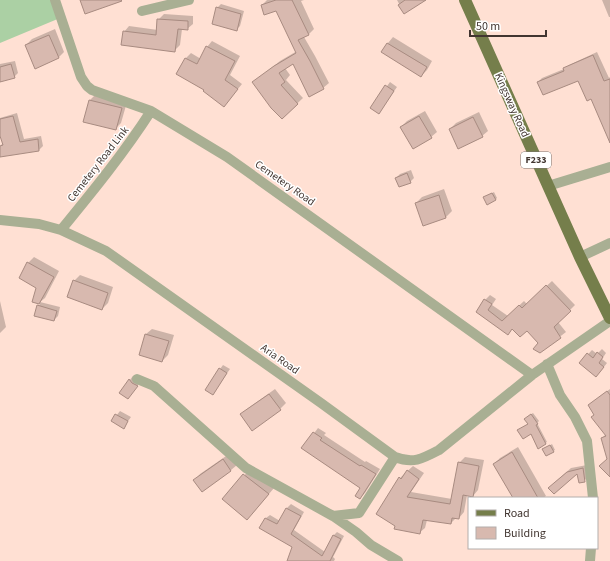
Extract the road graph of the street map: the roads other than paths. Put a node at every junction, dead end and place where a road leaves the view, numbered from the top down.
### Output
1 (55, 0) edge
2 (189, 0) edge
3 (465, 0) edge
4 (142, 11) dead end
5 (151, 111) junction
6 (610, 167) edge
7 (548, 186) junction
8 (0, 220) edge
9 (61, 230) junction
10 (610, 243) edge
11 (580, 257) junction
12 (610, 319) edge
13 (547, 364) junction
14 (532, 375) junction
15 (137, 379) dead end
16 (395, 457) junction
17 (593, 497) edge
18 (333, 516) junction
19 (591, 549) edge
20 (398, 561) edge
21 (590, 561) edge

1 - 5 street, Cemetery Road
2 - 4 street
3 - 7 main road, Kingsway Road / F233
5 - 9 street, Cemetery Road Link
5 - 14 street, Cemetery Road
6 - 7 street
7 - 11 main road, Kingsway Road / F233
8 - 9 street, Aria Road
9 - 16 street, Aria Road
10 - 11 street
11 - 12 main road, Kingsway Road / F233
12 - 13 street, Aria Road
13 - 14 street, Aria Road
13 - 17 street
14 - 16 street, Aria Road
15 - 18 street
16 - 18 street
18 - 20 street
19 - 21 street

